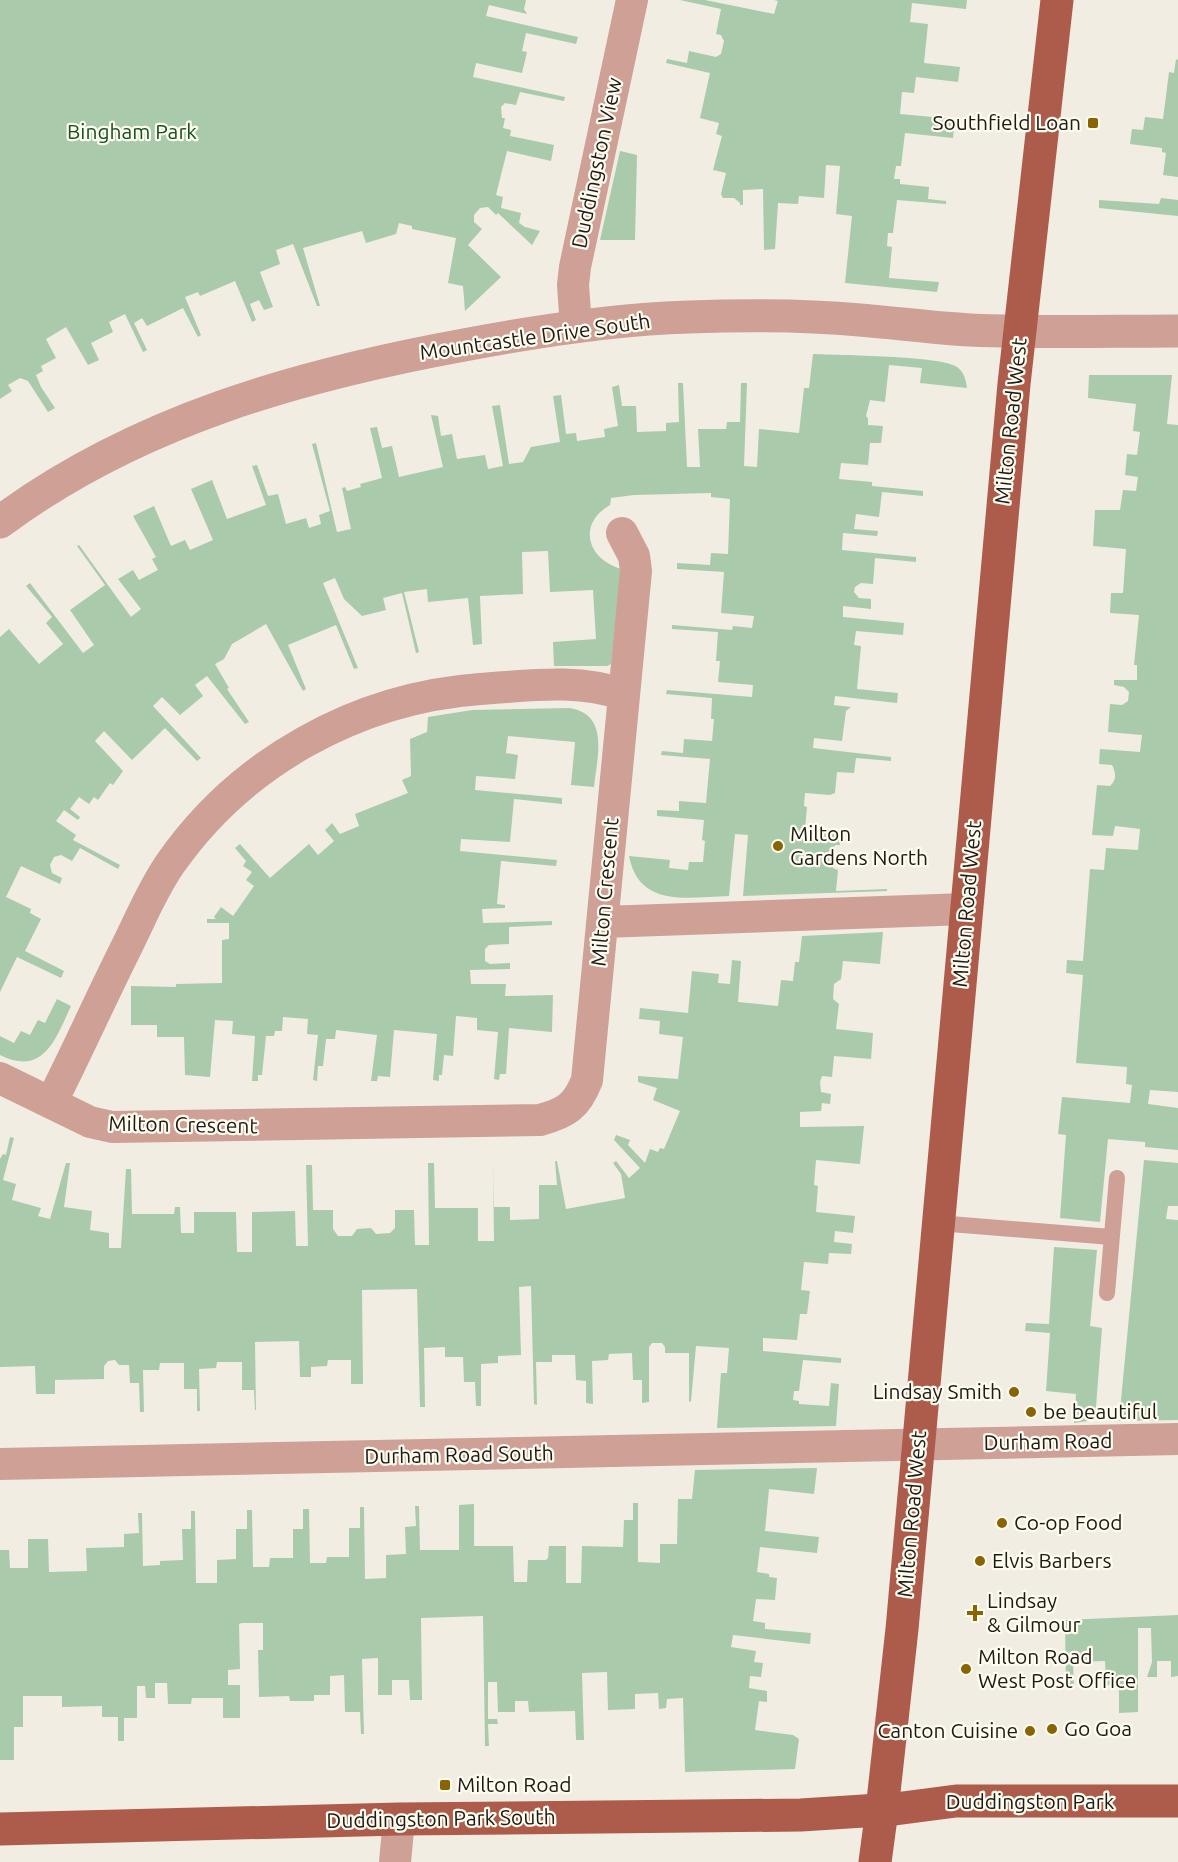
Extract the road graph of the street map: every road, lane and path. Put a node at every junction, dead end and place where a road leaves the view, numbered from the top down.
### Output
1 (632, 0) edge
2 (1057, 0) edge
3 (576, 327) junction
4 (1020, 331) junction
5 (1178, 331) edge
6 (0, 522) edge
7 (622, 533) dead end
8 (624, 695) junction
9 (966, 909) junction
10 (603, 922) junction
11 (0, 1078) edge
12 (51, 1103) junction
13 (1117, 1178) dead end
14 (938, 1223) junction
15 (1111, 1237) junction
16 (1107, 1293) dead end
17 (1178, 1439) edge
18 (918, 1445) junction
19 (0, 1464) edge
20 (1178, 1801) edge
21 (882, 1810) junction
22 (399, 1819) junction
23 (0, 1829) edge
24 (395, 1862) edge
25 (875, 1862) edge

1 - 3 street, Duddingston View
2 - 4 main road, Milton Road West
3 - 4 street, Mountcastle Drive South
3 - 6 street, Mountcastle Drive South
4 - 5 street, Mountcastle Drive South
4 - 9 main road, Milton Road West
7 - 8 street, Milton Crescent
8 - 10 street, Milton Crescent
8 - 12 street
9 - 10 street
9 - 14 main road, Milton Road West
10 - 12 street, Milton Crescent
11 - 12 street, Milton Crescent
13 - 15 lane
14 - 15 lane
14 - 18 main road, Milton Road West
15 - 16 lane
17 - 18 street, Durham Road
18 - 19 street, Durham Road South
18 - 21 main road, Milton Road West
20 - 21 main road, Duddingston Park
21 - 22 main road, Duddingston Park South
21 - 25 main road
22 - 23 main road, Duddingston Park South
22 - 24 street

